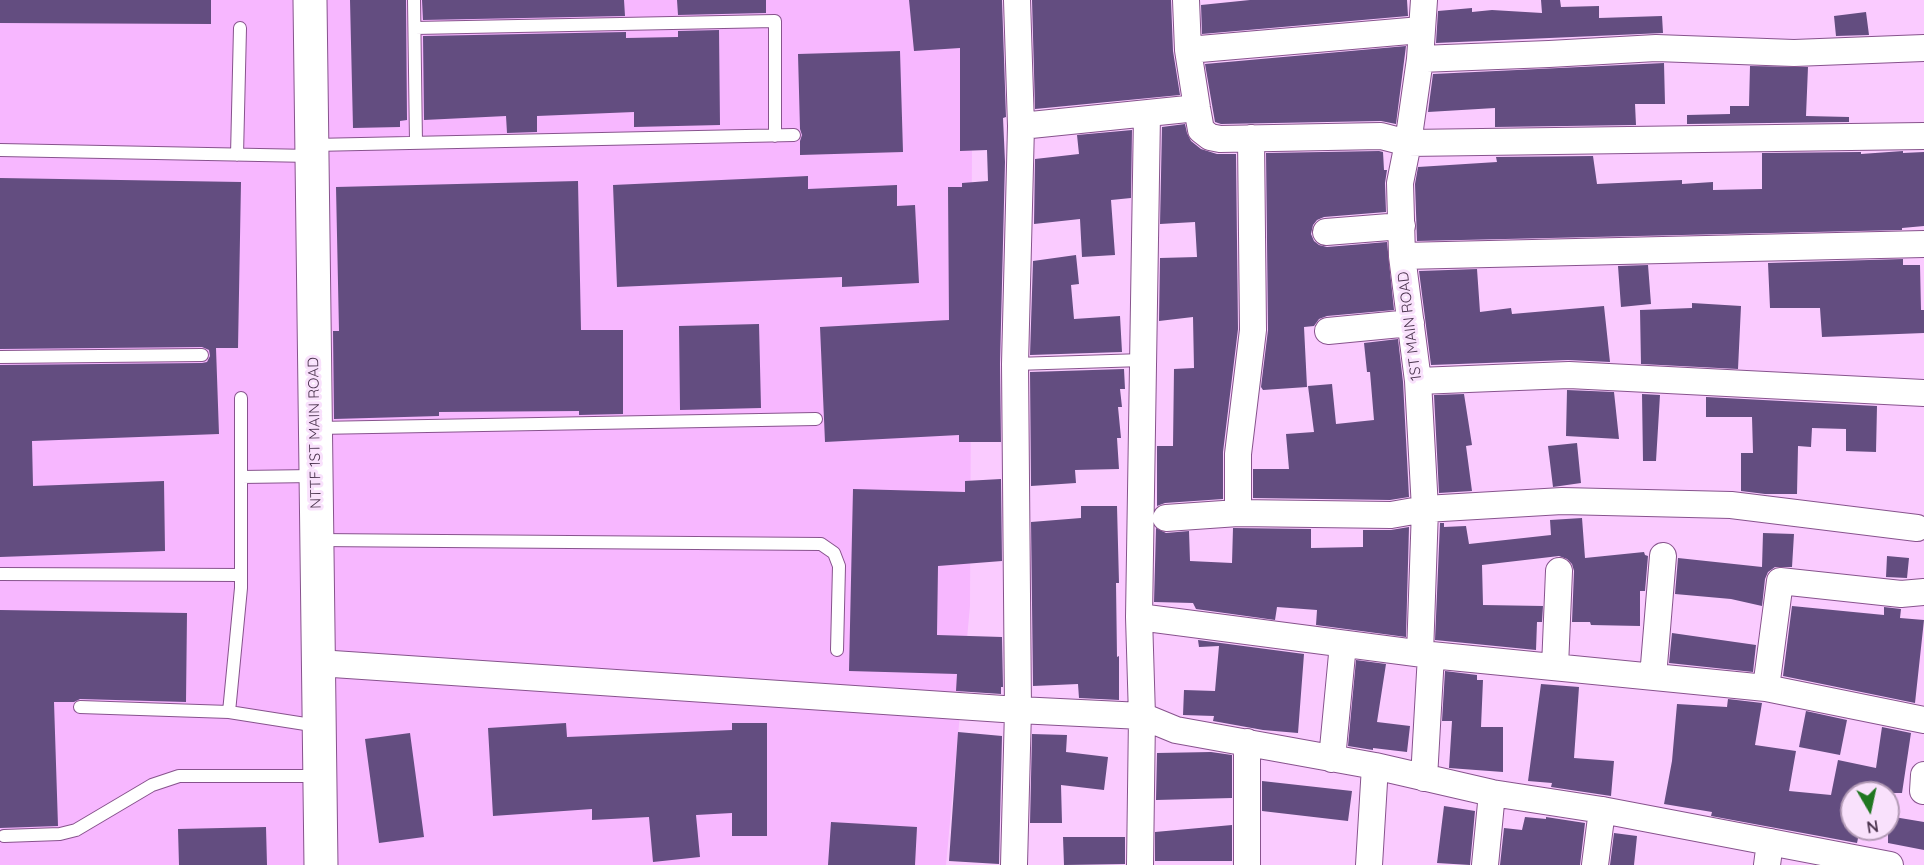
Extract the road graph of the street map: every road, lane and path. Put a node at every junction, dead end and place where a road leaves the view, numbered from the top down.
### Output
1 (310, 0) edge
2 (414, 0) edge
3 (1017, 0) edge
4 (1186, 0) edge
5 (1424, 0) edge
6 (240, 28) dead end
7 (415, 28) junction
8 (1420, 30) junction
9 (1924, 48) edge
10 (1188, 50) junction
11 (1420, 59) junction
12 (1197, 108) junction
13 (1147, 114) junction
14 (1021, 126) junction
15 (794, 135) dead end
16 (775, 136) junction
17 (1924, 136) edge
18 (1251, 138) junction
19 (416, 142) junction
20 (1408, 143) junction
21 (0, 150) edge
22 (312, 150) junction
23 (237, 155) junction
24 (1402, 226) junction
25 (1326, 232) dead end
26 (1924, 244) edge
27 (1402, 256) junction
28 (1411, 323) junction
29 (1328, 331) dead end
30 (202, 355) dead end
31 (0, 357) edge
32 (1143, 360) junction
33 (1015, 364) junction
34 (1418, 381) junction
35 (1924, 393) edge
36 (241, 398) dead end
37 (816, 418) dead end
38 (315, 428) junction
39 (316, 476) junction
40 (241, 477) junction
41 (1425, 509) junction
42 (1238, 513) junction
43 (1166, 518) dead end
44 (1917, 528) dead end
45 (316, 540) junction
46 (1663, 556) dead end
47 (1559, 571) dead end
48 (0, 574) edge
49 (241, 575) junction
50 (1924, 592) edge
51 (1139, 617) junction
52 (1343, 644) junction
53 (837, 650) dead end
54 (1426, 654) junction
55 (318, 663) junction
56 (1555, 667) junction
57 (1653, 677) junction
58 (1766, 688) junction
59 (80, 707) dead end
60 (1018, 710) junction
61 (229, 712) junction
62 (1142, 716) junction
63 (1924, 720) edge
64 (319, 726) junction
65 (1247, 742) junction
66 (1332, 759) junction
67 (1375, 766) junction
68 (320, 776) junction
69 (1425, 778) junction
70 (1492, 793) junction
71 (1602, 810) junction
72 (4, 836) dead end
73 (1768, 854) edge
74 (321, 865) edge
75 (1014, 865) edge
76 (1140, 865) edge
77 (1247, 865) edge
78 (1369, 865) edge
79 (1485, 865) edge
80 (1595, 865) edge
81 (1890, 865) edge

1 - 22 street, NTTF 1ST MAIN ROAD
2 - 7 lane
3 - 14 street
4 - 10 street
5 - 8 street, 1ST MAIN ROAD
6 - 23 lane
7 - 16 lane
7 - 19 lane
8 - 10 street
8 - 11 street, 1ST MAIN ROAD
9 - 11 street
10 - 12 street
11 - 20 street, 1ST MAIN ROAD
12 - 13 street
12 - 18 street
13 - 14 street
13 - 32 street
14 - 33 street
15 - 16 lane
16 - 19 lane
17 - 20 street
18 - 20 street
18 - 42 street
19 - 22 lane
20 - 24 street, 1ST MAIN ROAD
21 - 23 lane
22 - 23 lane
22 - 38 street, NTTF 1ST MAIN ROAD
24 - 25 street
24 - 27 street, 1ST MAIN ROAD
26 - 27 street
27 - 28 street, 1ST MAIN ROAD
28 - 29 street
28 - 34 street, 1ST MAIN ROAD
30 - 31 lane
32 - 33 lane
32 - 51 street
33 - 60 street
34 - 35 street
34 - 41 street, 1ST MAIN ROAD
36 - 40 lane
37 - 38 lane
38 - 39 street, NTTF 1ST MAIN ROAD
39 - 40 lane
39 - 45 street, NTTF 1ST MAIN ROAD
40 - 49 lane
41 - 42 street
41 - 44 street
41 - 54 street, 1ST MAIN ROAD
42 - 43 street
45 - 53 lane
45 - 55 street, NTTF 1ST MAIN ROAD
46 - 57 street
47 - 56 street
48 - 49 lane
49 - 61 lane
50 - 58 street
51 - 52 street
51 - 62 street
52 - 54 street
52 - 66 street
54 - 56 street
54 - 69 street, 1ST MAIN ROAD
55 - 60 street
55 - 64 street, NTTF 1ST MAIN ROAD
56 - 57 street
57 - 58 street
58 - 63 street
59 - 61 lane
60 - 62 street
60 - 75 street
61 - 64 lane
62 - 65 street
62 - 76 street
64 - 68 street, NTTF 1ST MAIN ROAD
65 - 66 street
65 - 77 street
66 - 67 street
67 - 69 street
67 - 78 street
68 - 72 lane
68 - 74 street, NTTF 1ST MAIN ROAD
69 - 70 street
70 - 71 street
70 - 79 street
71 - 73 street
71 - 80 street
73 - 81 street

